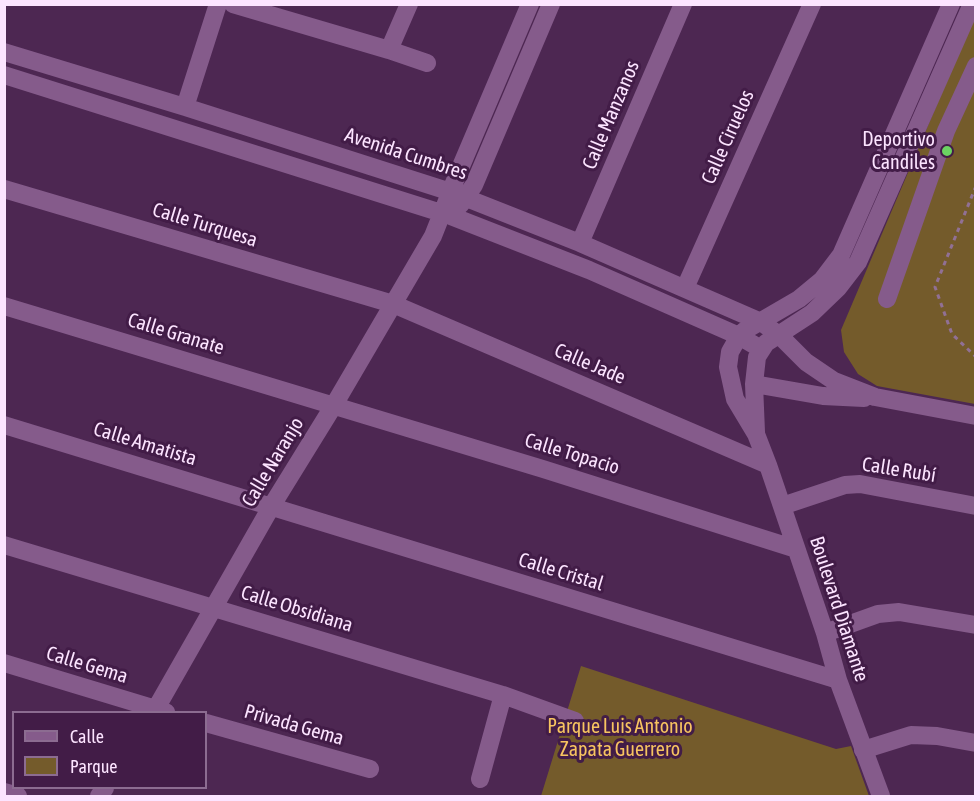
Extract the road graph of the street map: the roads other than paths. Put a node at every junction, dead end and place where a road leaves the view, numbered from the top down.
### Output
1 (218, 4) edge
2 (233, 4) edge
3 (409, 4) edge
4 (530, 4) edge
5 (551, 4) edge
6 (683, 4) edge
7 (812, 4) edge
8 (951, 4) edge
9 (972, 4) edge
10 (279, 11) edge
11 (389, 50) junction
12 (4, 52) edge
13 (427, 63) dead end
14 (975, 66) edge
15 (4, 75) edge
16 (185, 107) junction
17 (4, 189) edge
18 (458, 195) junction
19 (446, 215) junction
20 (580, 243) junction
21 (685, 288) junction
22 (887, 298) dead end
23 (393, 304) junction
24 (4, 306) edge
25 (761, 322) junction
26 (779, 335) junction
27 (739, 336) junction
28 (761, 350) junction
29 (806, 362) junction
30 (754, 384) junction
31 (800, 391) junction
32 (875, 397) junction
33 (334, 405) junction
34 (975, 416) edge
35 (4, 425) edge
36 (756, 434) junction
37 (768, 465) junction
38 (782, 506) junction
39 (975, 506) edge
40 (271, 507) junction
41 (4, 545) edge
42 (796, 549) junction
43 (214, 607) junction
44 (975, 625) edge
45 (825, 633) junction
46 (4, 663) edge
47 (838, 680) junction
48 (503, 695) junction
49 (156, 711) edge
50 (160, 711) edge
51 (575, 721) dead end
52 (207, 723) edge
53 (975, 743) edge
54 (863, 750) junction
55 (370, 770) dead end
56 (480, 779) dead end
57 (4, 792) edge
58 (18, 796) edge
59 (881, 796) edge

1 - 16 street
2 - 10 street
3 - 11 street
4 - 18 street, Calle Naranjo
5 - 18 street, Calle Naranjo
6 - 20 street, Calle Manzanos
7 - 21 street, Calle Ciruelos
8 - 25 street
9 - 26 street
10 - 11 street
11 - 13 street
12 - 16 street, Avenida Cumbres
14 - 22 street
15 - 19 street
16 - 18 street, Avenida Cumbres
17 - 23 street, Calle Turquesa
18 - 19 street, Calle Naranjo
18 - 20 street, Avenida Cumbres
19 - 23 street, Calle Naranjo
19 - 27 street
20 - 21 street, Avenida Cumbres
21 - 25 street, Avenida Cumbres
23 - 33 street, Calle Naranjo
23 - 37 street, Calle Jade
24 - 33 street, Calle Granate
25 - 26 street, Avenida Cumbres
25 - 27 street
26 - 28 street
26 - 29 street, Avenida Cumbres
27 - 28 street
27 - 36 street, Boulevard Diamante
28 - 30 street, Boulevard Diamante
29 - 31 street
29 - 32 street, Avenida Cumbres
30 - 31 street
30 - 36 street, Boulevard Diamante
31 - 32 street
32 - 34 street
33 - 40 street, Calle Naranjo
33 - 42 street, Calle Topacio
35 - 40 street, Calle Amatista
36 - 37 street, Boulevard Diamante
37 - 38 street, Boulevard Diamante
38 - 39 street, Calle Rubí
38 - 42 street, Boulevard Diamante
40 - 43 street, Calle Naranjo
40 - 47 street, Calle Cristal
41 - 43 street, Calle Obsidiana
42 - 45 street, Boulevard Diamante
43 - 48 street, Calle Obsidiana
43 - 50 street, Calle Naranjo
44 - 45 street
45 - 47 street, Boulevard Diamante
46 - 49 street, Calle Gema
47 - 54 street, Boulevard Diamante
48 - 51 street, Calle Obsidiana
48 - 56 street
52 - 55 street, Privada Gema
53 - 54 street
54 - 59 street, Boulevard Diamante
57 - 58 street

